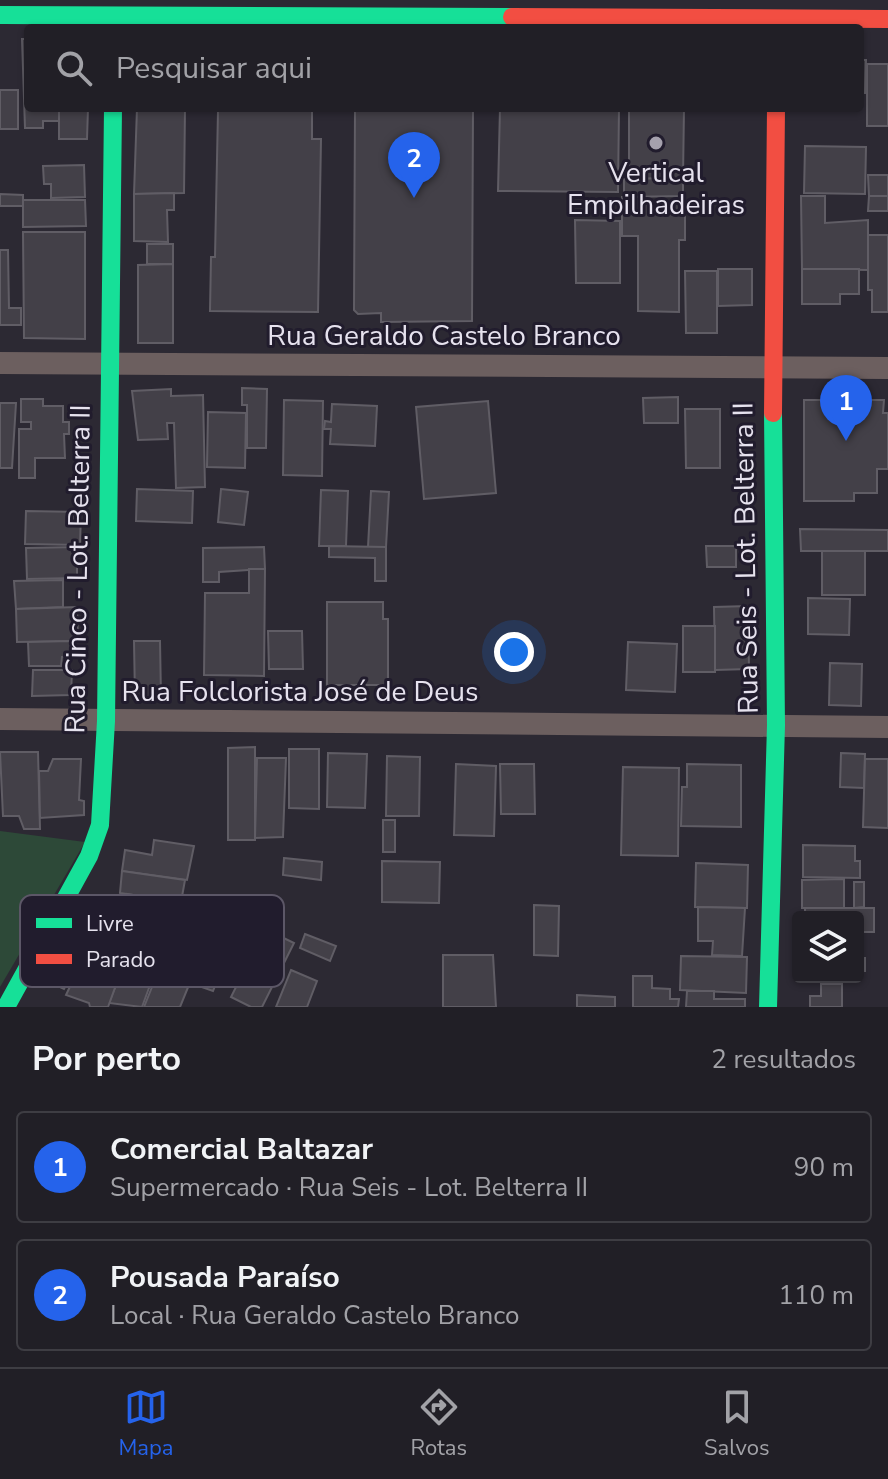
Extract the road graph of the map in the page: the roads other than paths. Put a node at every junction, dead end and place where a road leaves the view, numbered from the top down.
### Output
1 (0, 15) edge
2 (115, 15) edge
3 (888, 19) edge
4 (776, 23) edge
5 (113, 112) edge
6 (776, 112) edge
7 (0, 363) edge
8 (109, 364) junction
9 (773, 367) junction
10 (888, 368) edge
11 (0, 719) edge
12 (106, 721) junction
13 (776, 725) junction
14 (888, 727) edge
15 (69, 895) edge
16 (23, 987) edge
17 (14, 1005) edge
18 (768, 1007) edge

1 - 2 street
2 - 4 street
3 - 4 street
5 - 8 street, Rua Cinco - Lot. Belterra II
6 - 9 street, Rua Seis - Lot. Belterra II
7 - 8 street, Rua Geraldo Castelo Branco
8 - 9 street, Rua Geraldo Castelo Branco
8 - 12 street, Rua Cinco - Lot. Belterra II
9 - 10 street, Rua Geraldo Castelo Branco
9 - 13 street, Rua Seis - Lot. Belterra II
11 - 12 street, Rua Folclorista José de Deus
12 - 13 street, Rua Folclorista José de Deus
12 - 15 street, Rua Cinco - Lot. Belterra II
13 - 14 street, Rua Folclorista José de Deus
13 - 18 street, Rua Seis - Lot. Belterra II
16 - 17 street, Rua Cinco - Lot. Belterra II

